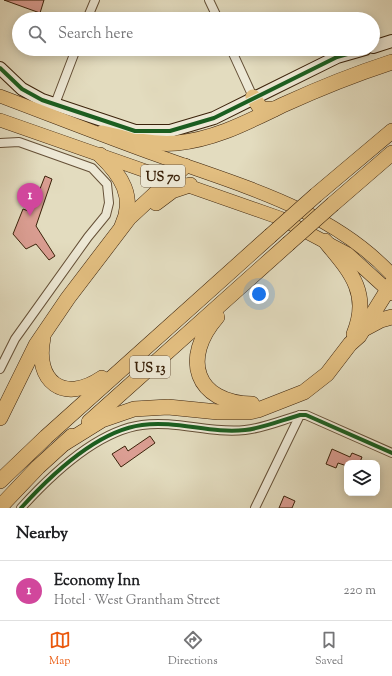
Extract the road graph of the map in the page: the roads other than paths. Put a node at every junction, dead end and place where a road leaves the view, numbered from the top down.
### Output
1 (94, 0) edge
2 (209, 0) edge
3 (90, 12) edge
4 (215, 12) edge
5 (392, 41) edge
6 (380, 45) edge
7 (73, 56) edge
8 (234, 56) edge
9 (340, 56) edge
10 (392, 62) edge
11 (0, 68) edge
12 (0, 96) edge
13 (253, 98) junction
14 (55, 104) junction
15 (274, 109) junction
16 (0, 120) edge
17 (392, 131) edge
18 (102, 133) junction
19 (0, 143) edge
20 (392, 153) edge
21 (100, 155) junction
22 (185, 166) junction
23 (170, 178) junction
24 (190, 185) junction
25 (116, 238) junction
26 (324, 242) junction
27 (392, 275) edge
28 (391, 289) edge
29 (235, 291) junction
30 (392, 317) edge
31 (365, 328) junction
32 (44, 335) junction
33 (350, 344) junction
34 (125, 366) junction
35 (0, 369) edge
36 (273, 404) junction
37 (300, 415) junction
38 (0, 418) edge
39 (65, 443) junction
40 (392, 453) edge
41 (0, 481) edge
42 (0, 507) edge
43 (20, 508) edge
44 (255, 508) edge

1 - 3 street
2 - 4 street
5 - 6 street
7 - 14 street
8 - 13 street
9 - 13 street
10 - 15 highway
11 - 14 street
12 - 18 main road
13 - 14 street
13 - 15 highway
15 - 18 highway
16 - 21 main road, US 70
17 - 34 highway, US 13, bridge
18 - 22 main road
19 - 35 street
20 - 29 highway, US 13, bridge
21 - 23 main road, US 70
21 - 25 highway
22 - 23 highway
22 - 27 main road
23 - 24 main road, US 70
23 - 25 highway
24 - 25 highway
24 - 26 main road, US 70
25 - 32 highway
26 - 28 main road
26 - 33 highway
28 - 31 highway
29 - 36 highway
29 - 39 highway, US 13
30 - 31 highway
31 - 33 highway
32 - 34 highway
32 - 38 highway
33 - 36 highway
34 - 41 highway, US 13
36 - 39 highway
37 - 40 street
37 - 43 street
37 - 44 street
39 - 42 highway, US 13

